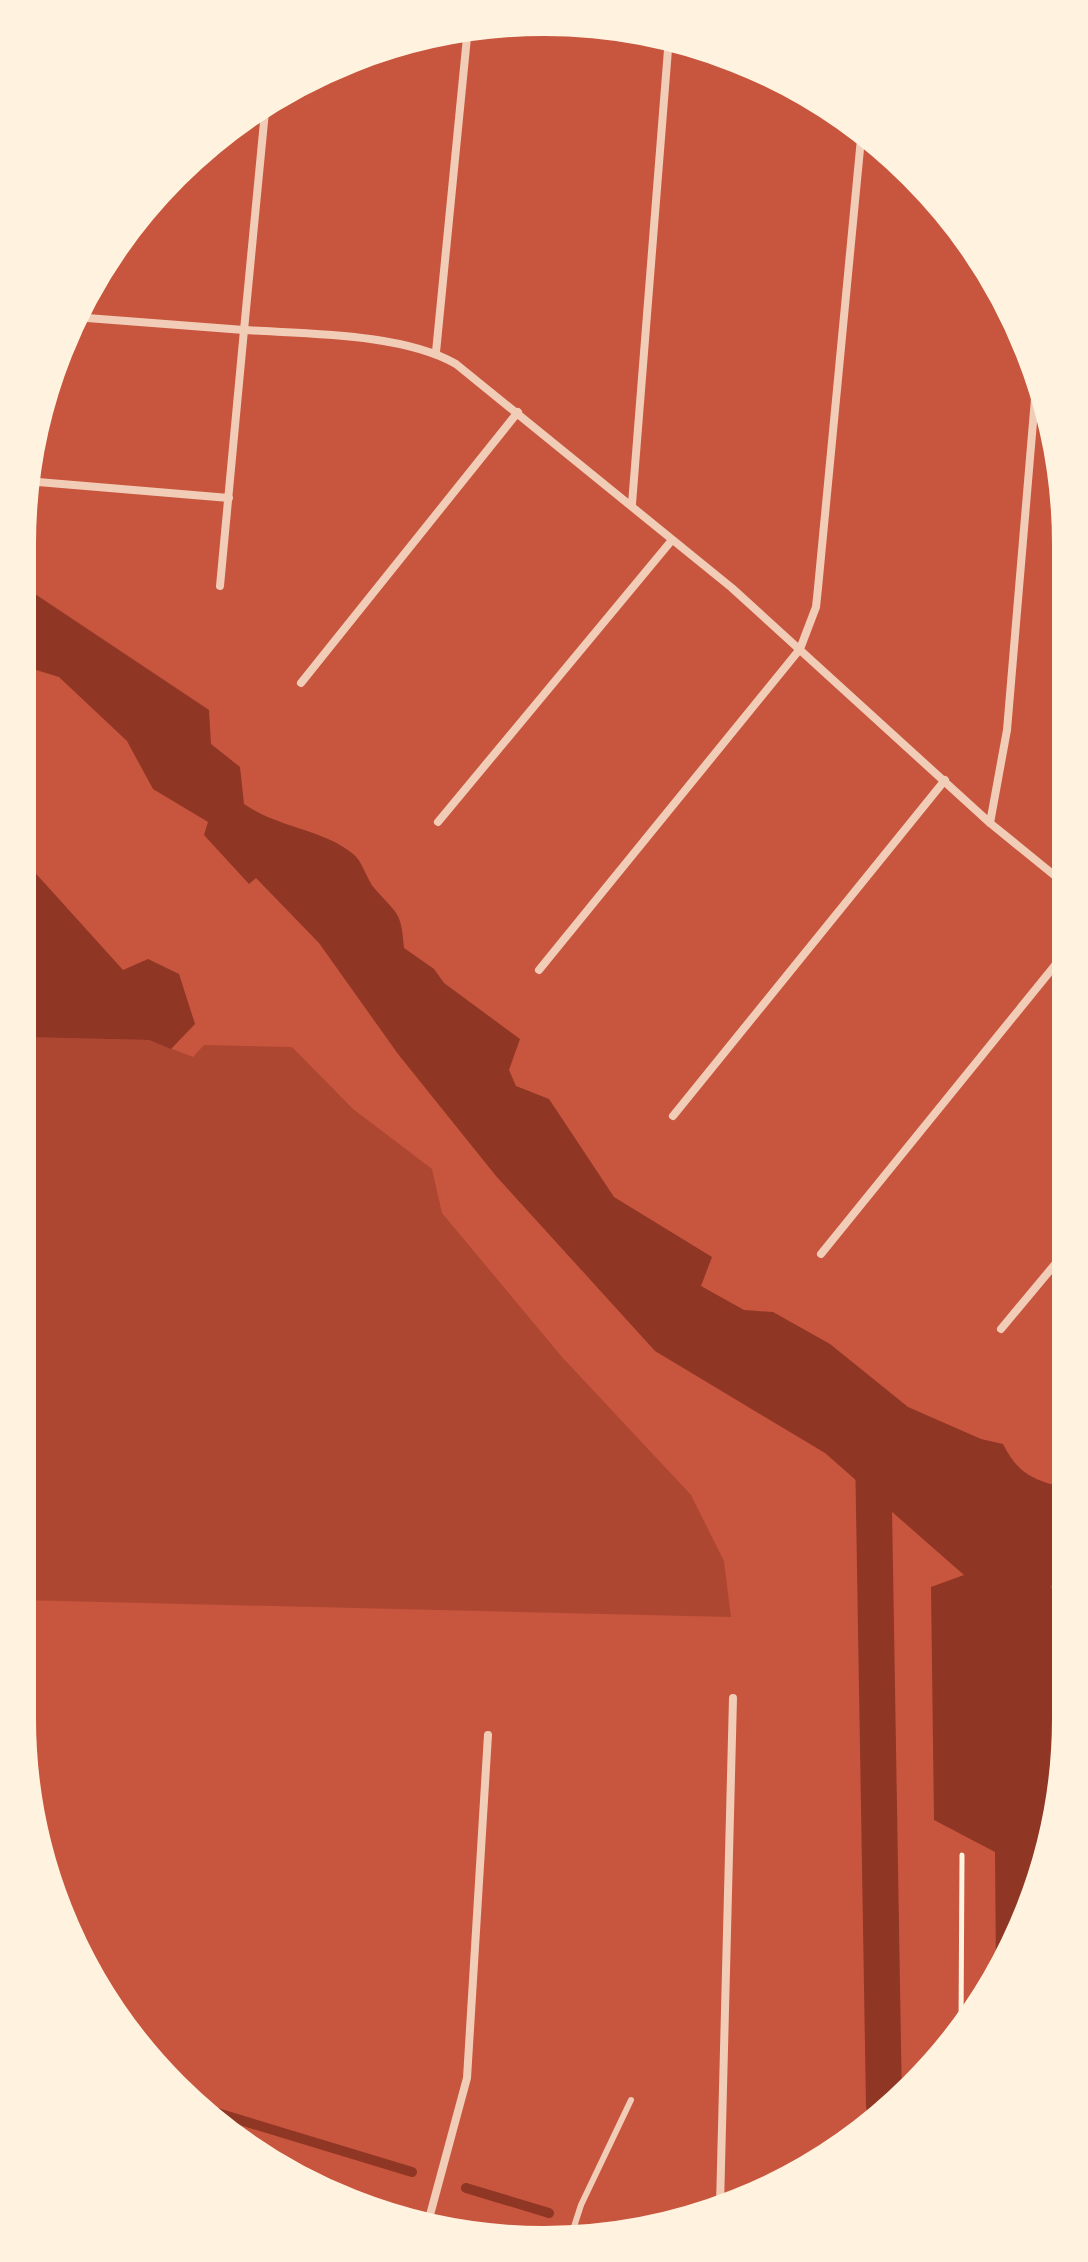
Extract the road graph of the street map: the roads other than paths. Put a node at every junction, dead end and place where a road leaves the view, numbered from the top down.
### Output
1 (467, 40) edge
2 (668, 49) edge
3 (264, 118) edge
4 (860, 144) edge
5 (87, 318) edge
6 (244, 330) junction
7 (436, 352) junction
8 (1035, 404) edge
9 (518, 412) junction
10 (38, 482) edge
11 (229, 498) junction
12 (632, 504) junction
13 (672, 540) junction
14 (220, 586) dead end
15 (800, 649) junction
16 (301, 683) dead end
17 (945, 780) junction
18 (438, 822) dead end
19 (990, 823) junction
20 (1054, 875) edge
21 (1054, 967) edge
22 (539, 970) dead end
23 (673, 1116) dead end
24 (821, 1254) dead end
25 (1054, 1265) edge
26 (1001, 1329) dead end
27 (733, 1698) dead end
28 (488, 1735) dead end
29 (631, 2100) dead end
30 (720, 2196) edge
31 (430, 2215) edge
32 (574, 2227) edge

1 - 7 street
2 - 12 street
3 - 6 street
4 - 15 street
5 - 6 street
6 - 7 street
6 - 11 street
7 - 9 street
8 - 19 street
9 - 12 street
9 - 16 street
10 - 11 street
11 - 14 street
12 - 13 street
13 - 15 street
13 - 18 street
15 - 17 street
15 - 22 street
17 - 19 street
17 - 23 street
19 - 20 street
21 - 24 street
25 - 26 street
27 - 30 street
28 - 31 street
29 - 32 lane

